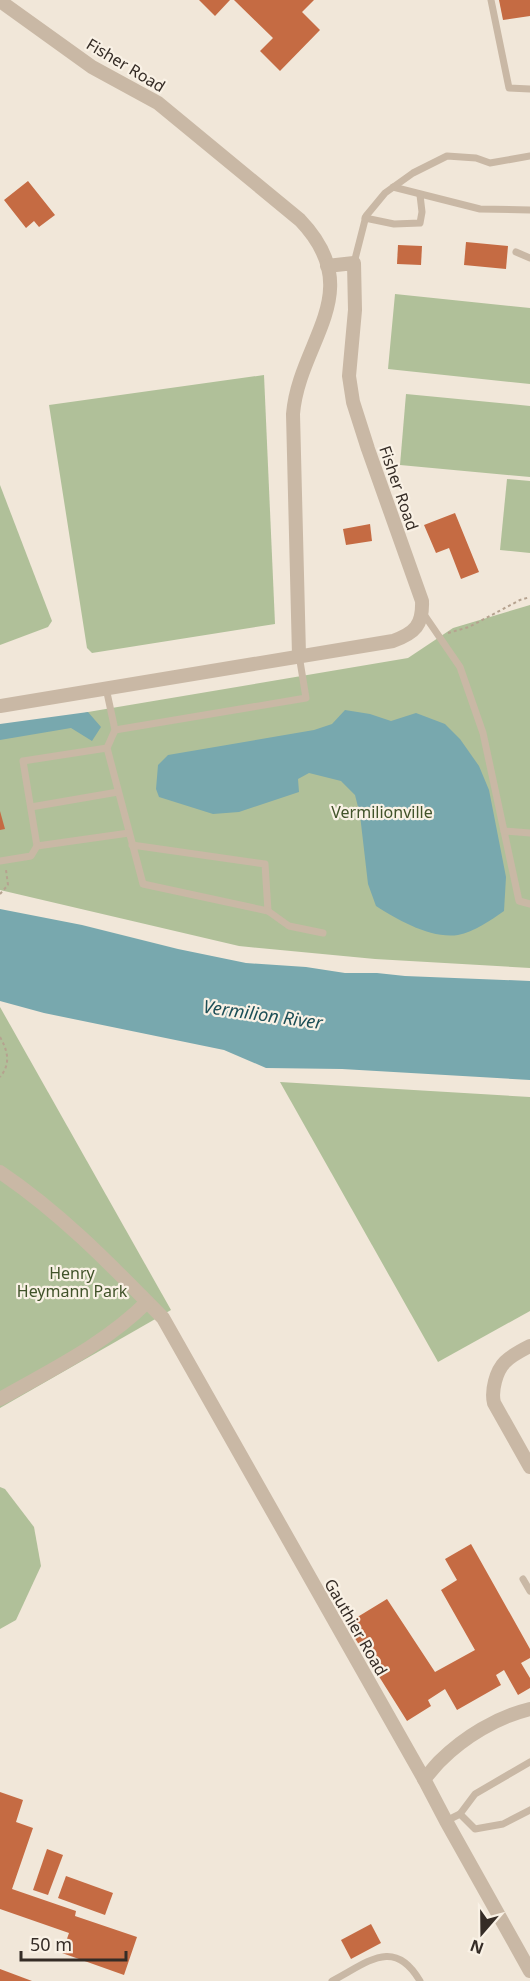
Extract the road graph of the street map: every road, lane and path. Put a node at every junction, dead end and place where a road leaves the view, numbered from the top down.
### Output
1 (491, 0) edge
2 (0, 1) edge
3 (530, 89) edge
4 (530, 156) edge
5 (393, 187) junction
6 (420, 195) junction
7 (530, 210) edge
8 (365, 218) junction
9 (516, 252) dead end
10 (530, 258) edge
11 (354, 263) junction
12 (327, 266) junction
13 (530, 597) edge
14 (422, 612) junction
15 (439, 636) junction
16 (300, 655) junction
17 (106, 688) junction
18 (0, 706) edge
19 (115, 730) junction
20 (107, 748) junction
21 (118, 792) junction
22 (31, 807) junction
23 (504, 831) junction
24 (129, 833) junction
25 (530, 833) edge
26 (132, 845) junction
27 (37, 846) junction
28 (2, 861) edge
29 (0, 894) edge
30 (530, 904) edge
31 (268, 911) junction
32 (323, 933) dead end
33 (0, 1037) edge
34 (0, 1077) edge
35 (0, 1172) edge
36 (147, 1302) junction
37 (530, 1346) edge
38 (0, 1399) edge
39 (530, 1467) edge
40 (523, 1579) dead end
41 (530, 1591) edge
42 (530, 1710) edge
43 (530, 1762) edge
44 (424, 1779) junction
45 (530, 1810) edge
46 (460, 1814) junction
47 (446, 1821) junction
48 (530, 1971) edge
49 (332, 1981) edge
50 (420, 1981) edge

1 - 3 lane
2 - 12 street, Fisher Road
4 - 5 lane
5 - 6 lane
5 - 8 lane
6 - 7 lane
6 - 8 lane
8 - 11 lane
9 - 10 lane
11 - 12 street
11 - 14 street, Fisher Road
12 - 16 street, Fisher Road
13 - 15 path
14 - 15 lane
14 - 16 street
15 - 23 lane
16 - 17 street
16 - 19 lane
17 - 18 street
17 - 19 lane
19 - 20 lane
20 - 21 lane
20 - 22 lane
21 - 22 lane
21 - 24 lane
22 - 27 lane
23 - 25 lane
23 - 30 lane
24 - 26 lane
24 - 27 lane
26 - 31 lane
26 - 31 lane
27 - 28 lane
28 - 29 path
31 - 32 lane
33 - 34 path
35 - 36 street, Gauthier Road
36 - 38 street
36 - 44 street, Gauthier Road
37 - 39 street
40 - 41 lane
42 - 44 street
43 - 46 lane
44 - 47 street, Gauthier Road
45 - 46 lane
46 - 47 lane
47 - 48 street, Gauthier Road
49 - 50 lane

